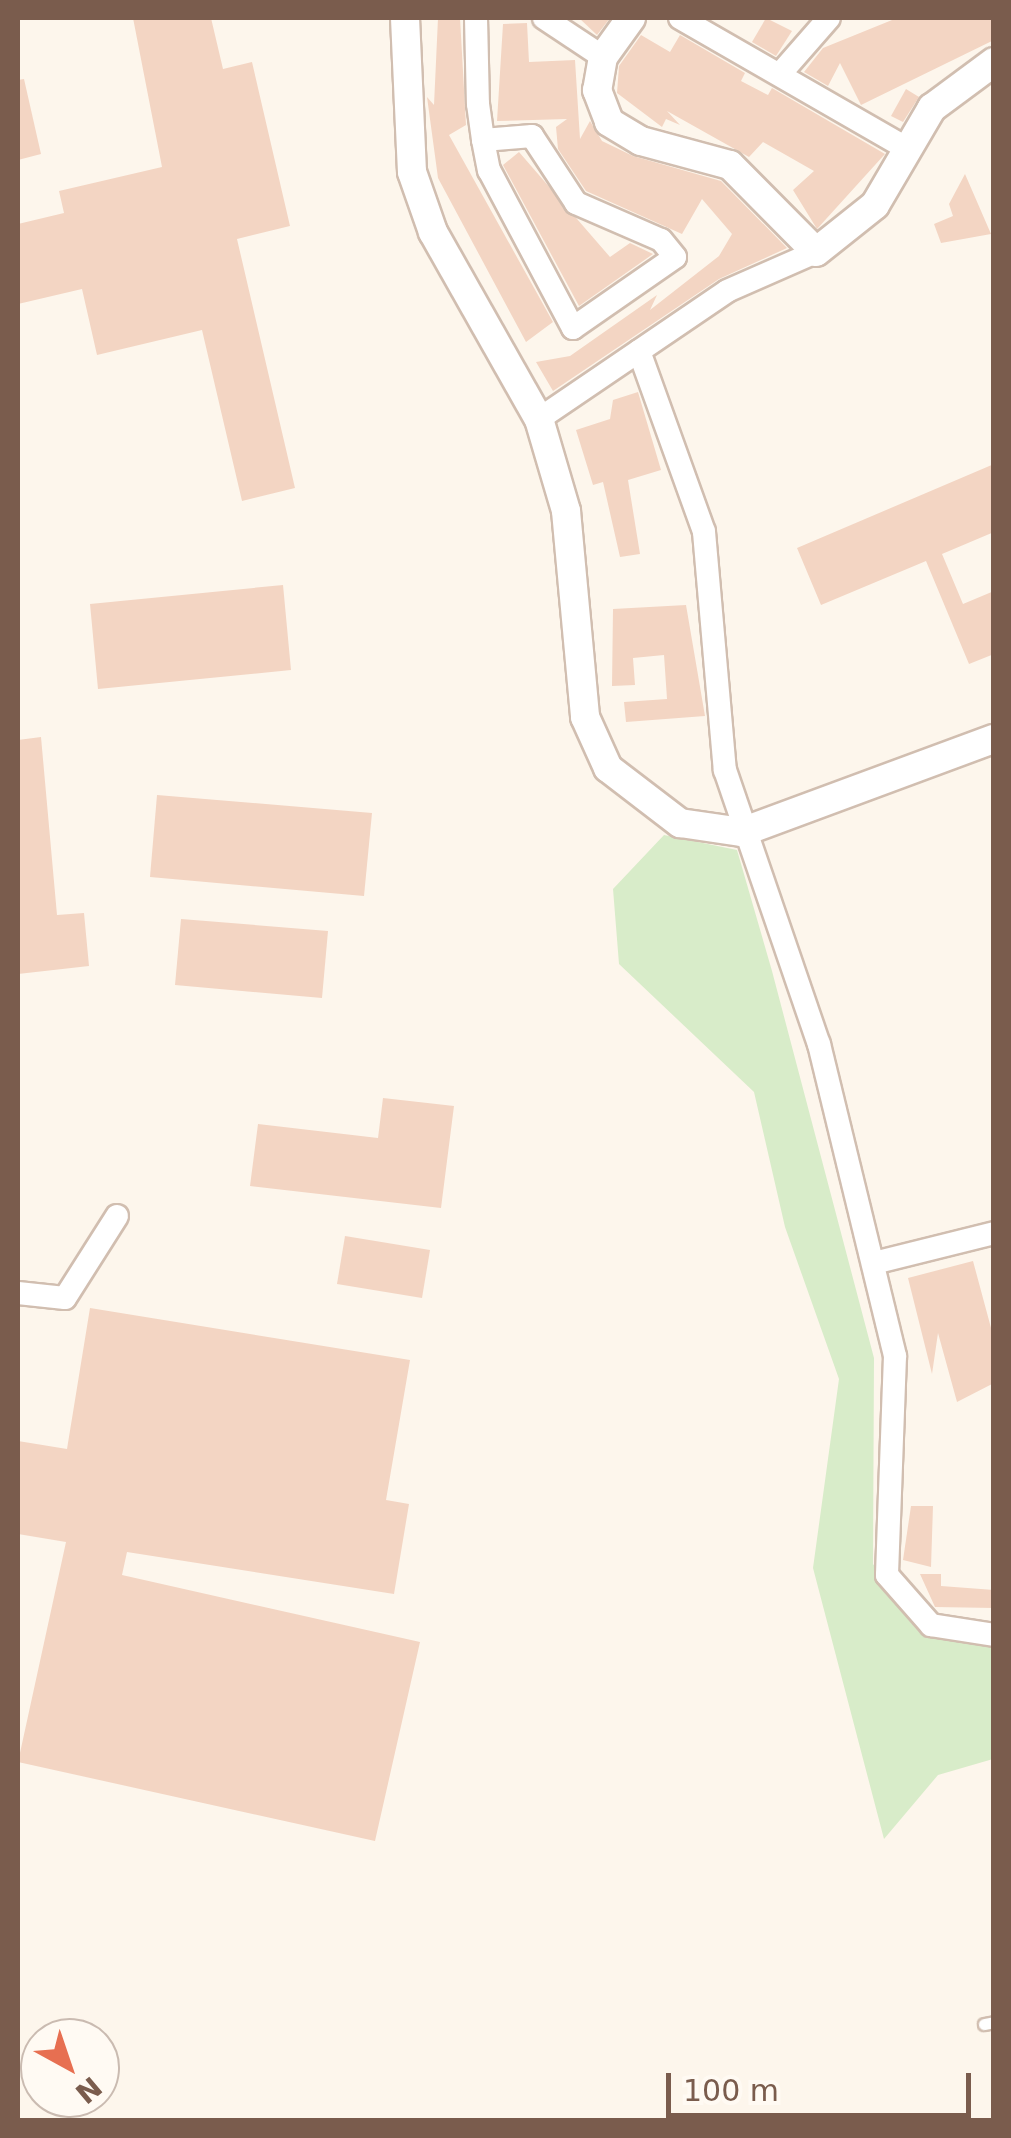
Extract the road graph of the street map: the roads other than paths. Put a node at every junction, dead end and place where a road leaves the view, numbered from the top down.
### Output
1 (405, 18) edge
2 (476, 18) edge
3 (544, 18) edge
4 (631, 18) edge
5 (829, 18) edge
6 (695, 21) edge
7 (603, 57) junction
8 (994, 62) edge
9 (780, 74) junction
10 (483, 140) junction
11 (906, 148) junction
12 (816, 252) junction
13 (639, 351) junction
14 (539, 419) junction
15 (994, 739) edge
16 (742, 832) junction
17 (117, 1216) dead end
18 (994, 1233) edge
19 (874, 1263) junction
20 (18, 1293) edge
21 (994, 1635) edge

1 - 14 street
2 - 10 street
3 - 7 street
4 - 7 street
5 - 9 street
6 - 9 street
7 - 12 street
8 - 11 street
9 - 11 street
10 - 10 street
11 - 12 street
12 - 13 street
13 - 14 street
13 - 16 street
14 - 16 street
15 - 16 street
16 - 19 street
17 - 20 street
18 - 19 street
19 - 21 street

